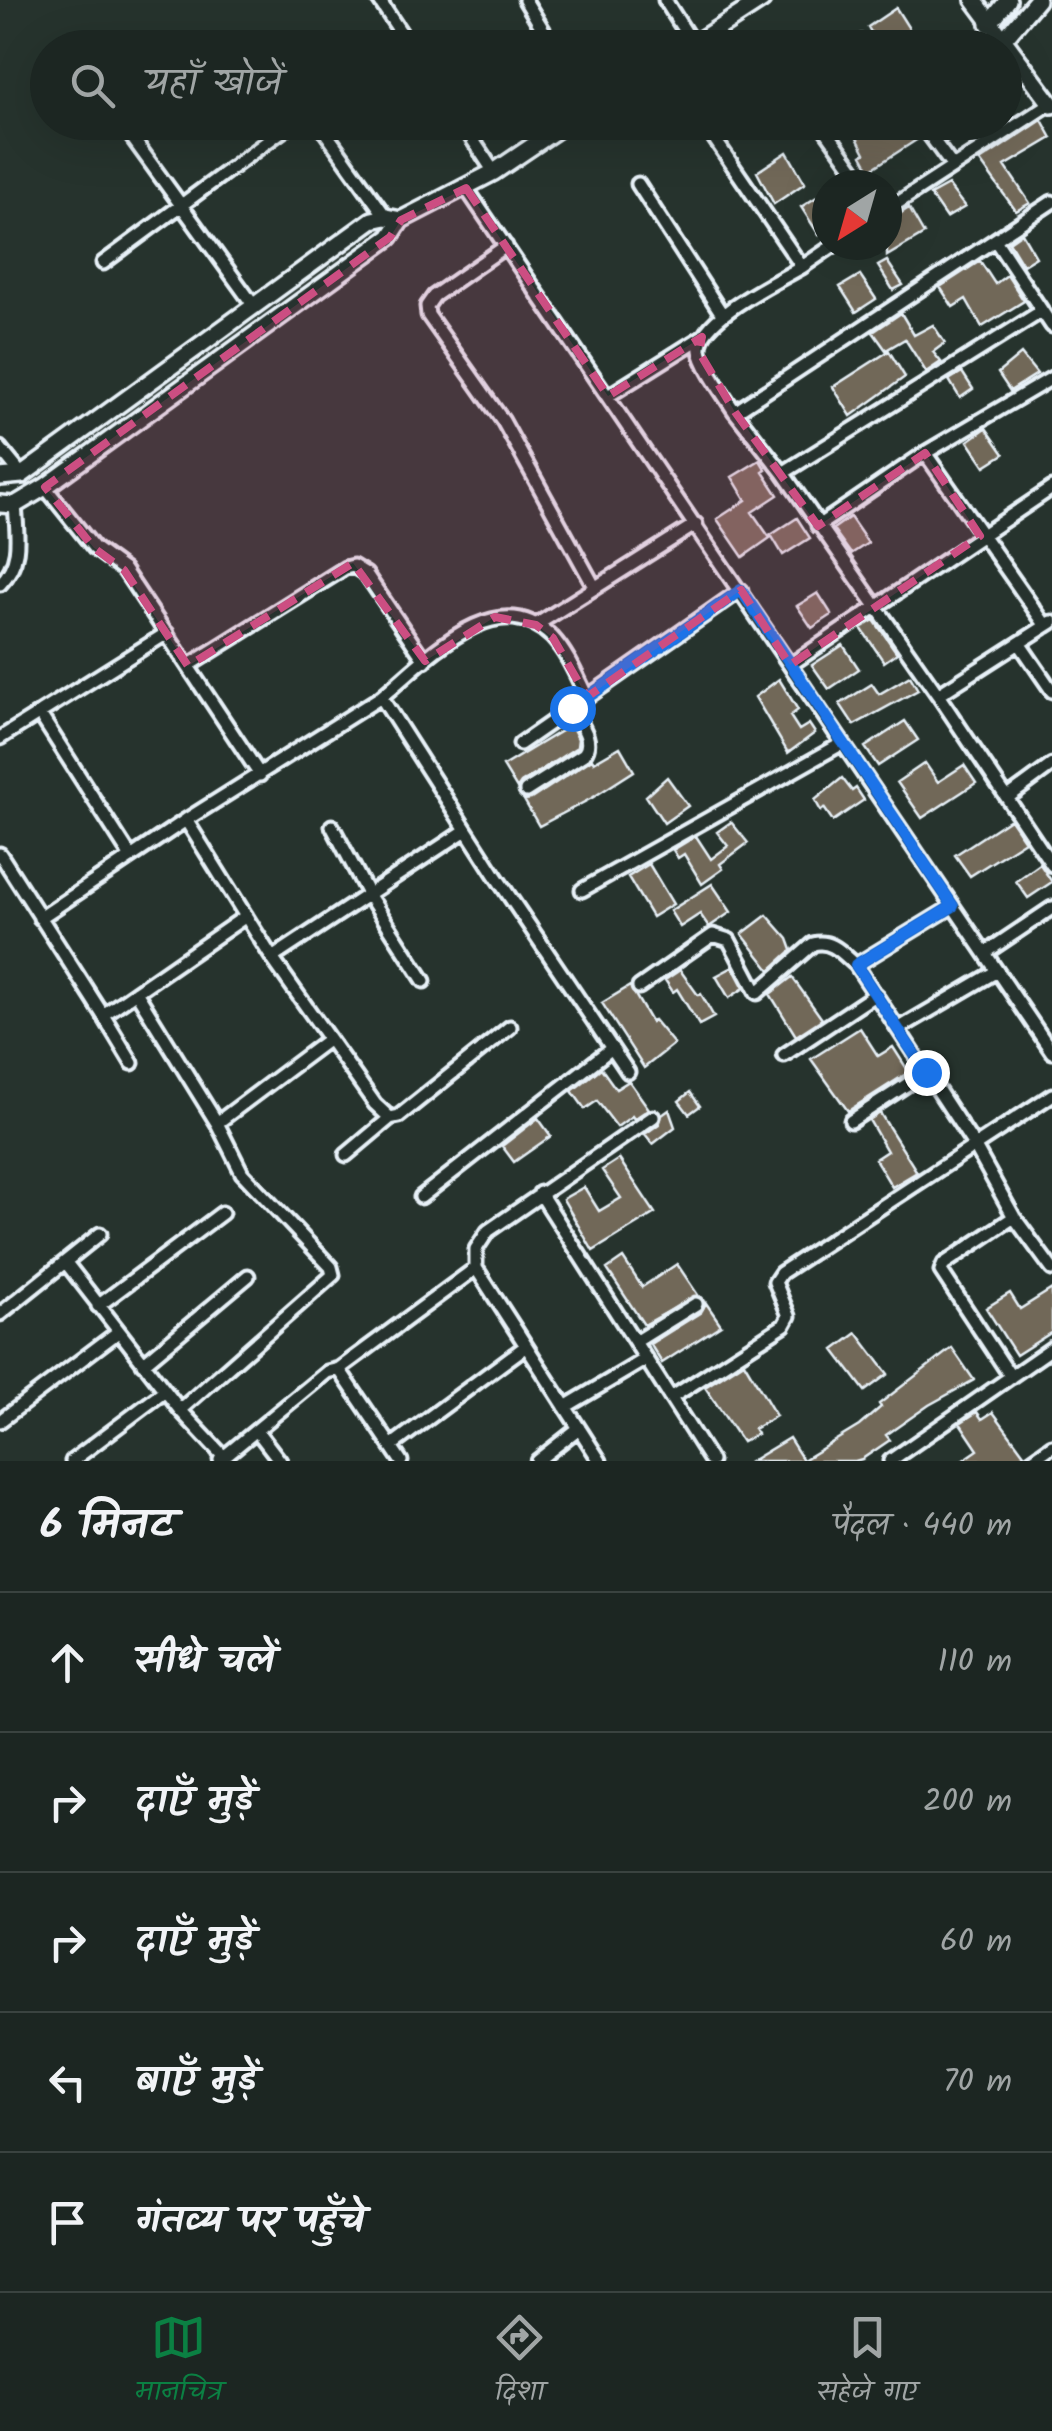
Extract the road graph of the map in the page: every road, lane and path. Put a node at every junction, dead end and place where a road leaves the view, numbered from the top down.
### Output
1 (380, 0) edge
2 (525, 0) edge
3 (665, 0) edge
4 (762, 0) edge
5 (974, 0) edge
6 (1008, 0) edge
7 (1037, 0) edge
8 (989, 24) junction
9 (399, 30) edge
10 (543, 30) edge
11 (681, 30) edge
12 (715, 30) edge
13 (994, 30) edge
14 (1011, 30) edge
15 (1022, 67) edge
16 (1051, 104) edge
17 (1022, 122) edge
18 (134, 140) edge
19 (270, 140) edge
20 (332, 140) edge
21 (473, 140) edge
22 (541, 140) edge
23 (715, 140) edge
24 (833, 140) edge
25 (933, 140) edge
26 (994, 140) edge
27 (952, 167) junction
28 (854, 170) edge
29 (494, 172) junction
30 (638, 184) dead end
31 (466, 188) junction
32 (902, 200) edge
33 (1052, 202) edge
34 (182, 206) junction
35 (394, 219) junction
36 (994, 240) junction
37 (506, 246) junction
38 (812, 259) edge
39 (103, 264) dead end
40 (802, 266) junction
41 (254, 306) junction
42 (1042, 311) junction
43 (722, 314) junction
44 (1052, 326) edge
45 (702, 337) junction
46 (1052, 378) edge
47 (608, 396) junction
48 (735, 412) junction
49 (0, 448) edge
50 (925, 453) junction
51 (783, 472) junction
52 (22, 476) junction
53 (0, 477) edge
54 (45, 487) junction
55 (1052, 488) edge
56 (8, 504) edge
57 (696, 524) junction
58 (818, 526) junction
59 (980, 536) junction
60 (0, 584) edge
61 (595, 588) junction
62 (741, 590) junction
63 (876, 606) junction
64 (1049, 624) edge
65 (536, 625) junction
66 (168, 633) junction
67 (1020, 643) junction
68 (425, 661) junction
69 (790, 665) junction
70 (188, 666) junction
71 (1052, 691) edge
72 (938, 696) junction
73 (381, 697) junction
74 (587, 697) junction
75 (572, 708) junction
76 (39, 714) junction
77 (0, 738) edge
78 (843, 743) junction
79 (520, 744) dead end
80 (1052, 765) edge
81 (260, 775) junction
82 (526, 791) dead end
83 (1007, 798) junction
84 (186, 820) junction
85 (332, 826) dead end
86 (466, 830) junction
87 (0, 854) edge
88 (130, 857) junction
89 (1052, 865) edge
90 (582, 890) dead end
91 (368, 894) junction
92 (953, 906) junction
93 (1052, 908) edge
94 (246, 916) junction
95 (40, 918) junction
96 (984, 953) junction
97 (272, 958) junction
98 (856, 965) junction
99 (997, 971) junction
100 (424, 981) dead end
101 (640, 986) dead end
102 (136, 992) junction
103 (876, 994) junction
104 (103, 1015) junction
105 (1052, 1026) edge
106 (510, 1027) dead end
107 (898, 1030) junction
108 (1040, 1034) junction
109 (329, 1038) junction
110 (612, 1048) junction
111 (1052, 1052) edge
112 (784, 1055) dead end
113 (132, 1063) dead end
114 (628, 1072) dead end
115 (926, 1072) junction
116 (1052, 1095) edge
117 (390, 1118) junction
118 (653, 1118) dead end
119 (851, 1120) dead end
120 (216, 1123) junction
121 (974, 1145) junction
122 (346, 1155) dead end
123 (540, 1193) junction
124 (421, 1197) dead end
125 (222, 1213) dead end
126 (1014, 1217) junction
127 (100, 1234) dead end
128 (66, 1264) junction
129 (476, 1268) junction
130 (1052, 1269) edge
131 (248, 1276) dead end
132 (696, 1304) dead end
133 (98, 1306) junction
134 (0, 1314) edge
135 (118, 1332) junction
136 (636, 1342) junction
137 (526, 1346) junction
138 (1052, 1348) edge
139 (646, 1359) junction
140 (143, 1364) junction
141 (339, 1369) junction
142 (1011, 1376) junction
143 (164, 1391) junction
144 (671, 1398) junction
145 (565, 1407) junction
146 (180, 1410) junction
147 (0, 1421) edge
148 (579, 1428) junction
149 (257, 1431) junction
150 (391, 1446) junction
151 (1052, 1446) edge
152 (221, 1459) edge
153 (72, 1461) edge
154 (280, 1461) edge
155 (401, 1461) edge
156 (537, 1461) edge
157 (600, 1461) edge
158 (711, 1461) edge
159 (890, 1461) edge
160 (1031, 1461) edge

1 - 9 street
2 - 10 street
3 - 11 street
4 - 12 street
5 - 8 street
6 - 8 street
7 - 14 street
8 - 13 street
15 - 16 street
16 - 17 street
18 - 34 street
19 - 34 street
20 - 35 street
21 - 29 street
22 - 29 street
23 - 40 street
24 - 28 street
25 - 27 street
26 - 27 street
27 - 32 street
29 - 31 street
30 - 43 street
31 - 35 street
31 - 37 street
33 - 36 street
34 - 39 street
34 - 41 street
35 - 41 street
35 - 54 street
36 - 42 street
36 - 48 street
37 - 47 street
37 - 61 street
38 - 40 street
40 - 43 street
41 - 52 street
42 - 44 street
42 - 51 street
43 - 45 street
45 - 47 street
45 - 48 street
46 - 50 street
47 - 57 street
48 - 51 street
49 - 52 street
50 - 58 street
50 - 59 street
51 - 58 street
52 - 53 street
54 - 56 street
54 - 66 street
55 - 59 street
56 - 60 street
57 - 61 street
57 - 62 street
58 - 63 street
59 - 63 street
59 - 64 street
61 - 65 street
62 - 69 street
62 - 74 street
63 - 69 street
63 - 72 street
64 - 67 street
65 - 68 street
65 - 74 street
66 - 70 street
66 - 76 street
67 - 71 street
67 - 72 street
68 - 70 street
68 - 73 street
69 - 78 street
70 - 81 street
72 - 83 street
73 - 81 street
73 - 86 street
74 - 75 street
75 - 79 street
75 - 82 street
76 - 77 street
76 - 88 street
78 - 90 street
78 - 92 street
80 - 83 street
81 - 84 street
83 - 89 street
84 - 88 street
84 - 94 street
85 - 91 street
86 - 91 street
86 - 110 street
87 - 95 street
88 - 95 street
91 - 97 street
91 - 100 street
92 - 96 street
92 - 98 street
93 - 96 street
94 - 97 street
94 - 102 street
95 - 104 street
96 - 99 street
97 - 109 street
98 - 101 street
98 - 103 street
99 - 107 street
99 - 108 street
102 - 104 street
102 - 120 street
103 - 107 street
103 - 112 street
104 - 113 street
105 - 108 street
106 - 117 street
107 - 115 street
108 - 111 street
109 - 117 street
109 - 120 street
110 - 114 street
110 - 124 street
115 - 119 street
115 - 121 street
116 - 121 street
117 - 122 street
118 - 123 street
120 - 146 street
121 - 126 street
121 - 144 street
123 - 129 street
123 - 136 street
125 - 133 street
126 - 130 street
126 - 142 street
127 - 128 street
128 - 133 street
128 - 134 street
129 - 137 street
129 - 141 street
131 - 140 street
132 - 136 street
133 - 135 street
135 - 140 street
135 - 147 street
136 - 139 street
137 - 145 street
137 - 150 street
138 - 142 street
139 - 144 street
139 - 145 street
140 - 143 street
141 - 149 street
141 - 150 street
142 - 159 street
143 - 146 street
143 - 153 street
144 - 158 street
145 - 148 street
146 - 152 street
148 - 156 street
148 - 157 street
149 - 152 street
149 - 154 street
150 - 155 street
151 - 160 street

